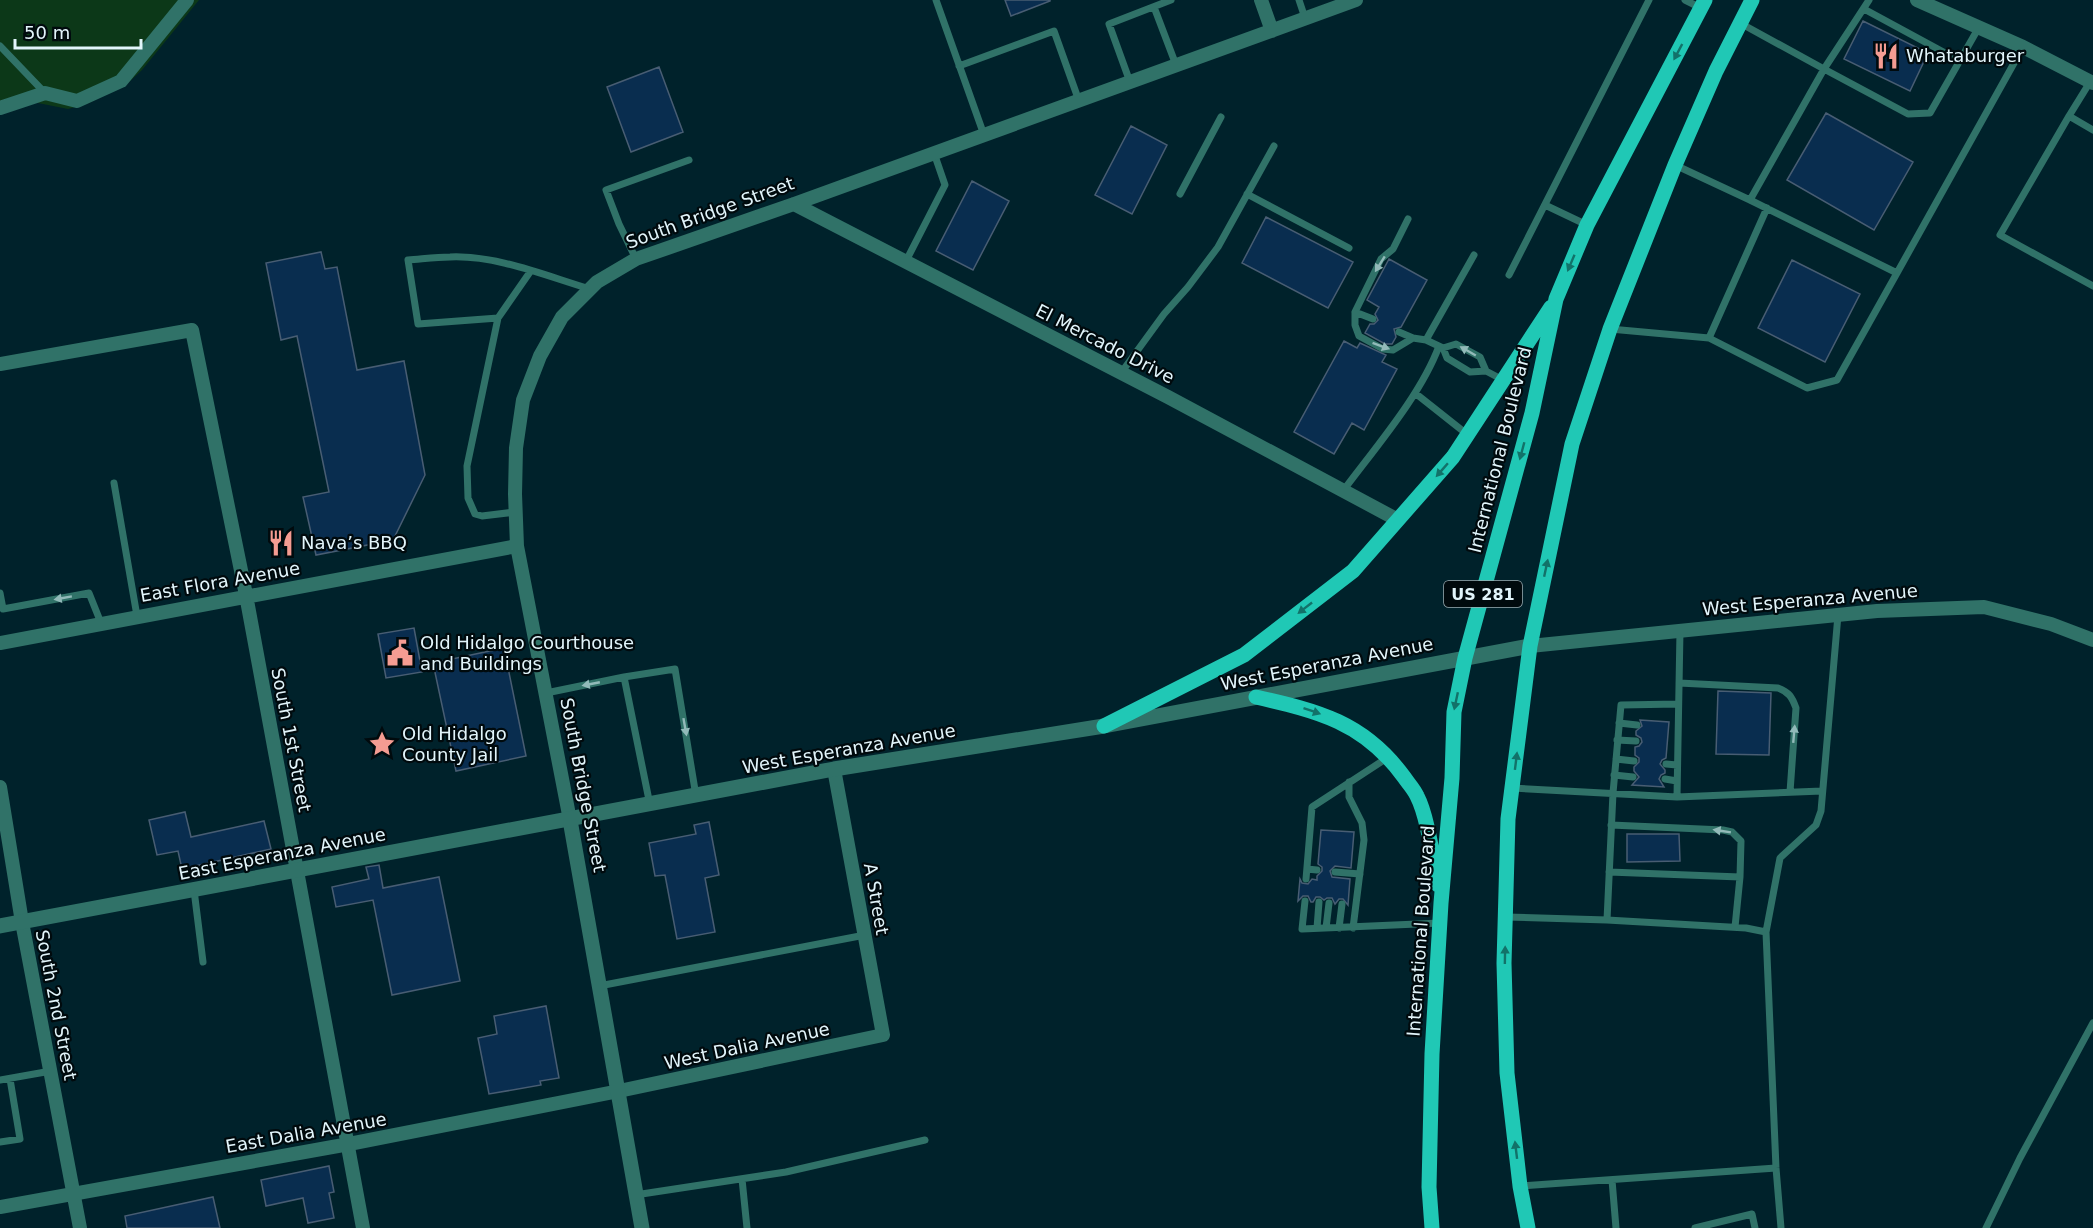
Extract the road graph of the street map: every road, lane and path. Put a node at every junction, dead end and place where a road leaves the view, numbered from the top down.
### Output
1 (187, 0) edge
2 (936, 0) edge
3 (1171, 0) edge
4 (1261, 0) edge
5 (1299, 0) edge
6 (1356, 0) edge
7 (1649, 0) edge
8 (1685, 0) edge
9 (1752, 0) edge
10 (1869, 0) edge
11 (1917, 0) edge
12 (1703, 4) edge
13 (1154, 7) junction
14 (1864, 9) junction
15 (1305, 18) junction
16 (1740, 23) junction
17 (1979, 27) junction
18 (1272, 31) junction
19 (0, 46) edge
20 (2023, 47) junction
21 (1960, 61) junction
22 (1176, 65) junction
23 (959, 66) junction
24 (1824, 69) junction
25 (2092, 80) edge
26 (1130, 82) junction
27 (45, 93) junction
28 (1079, 100) junction
29 (0, 108) edge
30 (2069, 116) junction
31 (1221, 117) dead end
32 (2093, 130) edge
33 (984, 135) junction
34 (1274, 146) dead end
35 (934, 153) junction
36 (689, 160) dead end
37 (1675, 165) junction
38 (1180, 194) dead end
39 (1247, 194) junction
40 (1750, 200) junction
41 (794, 204) junction
42 (1545, 205) junction
43 (1767, 208) junction
44 (1408, 219) dead end
45 (1587, 225) junction
46 (1348, 248) dead end
47 (1474, 255) dead end
48 (636, 259) junction
49 (906, 261) junction
50 (530, 272) junction
51 (1896, 273) junction
52 (1509, 275) dead end
53 (2093, 286) edge
54 (590, 289) junction
55 (1556, 299) junction
56 (1355, 312) junction
57 (498, 318) junction
58 (1372, 319) dead end
59 (1610, 329) junction
60 (1399, 332) dead end
61 (1413, 338) junction
62 (1709, 338) junction
63 (1426, 340) junction
64 (1441, 347) junction
65 (0, 364) edge
66 (1486, 371) junction
67 (1121, 373) junction
68 (1503, 380) junction
69 (1415, 393) junction
70 (1468, 435) junction
71 (114, 483) dead end
72 (1343, 490) junction
73 (515, 512) junction
74 (1398, 520) junction
75 (517, 546) junction
76 (0, 593) edge
77 (246, 596) junction
78 (1838, 615) junction
79 (137, 616) junction
80 (101, 623) junction
81 (1680, 631) junction
82 (2093, 639) edge
83 (0, 643) edge
84 (1530, 646) junction
85 (1465, 658) junction
86 (624, 677) junction
87 (1679, 683) junction
88 (546, 693) junction
89 (1256, 697) junction
90 (1678, 704) junction
91 (1619, 723) junction
92 (1637, 725) dead end
93 (1104, 726) junction
94 (1668, 727) dead end
95 (1678, 728) junction
96 (1617, 740) junction
97 (1635, 741) dead end
98 (1667, 744) dead end
99 (1678, 744) junction
100 (1389, 757) junction
101 (1616, 759) junction
102 (1634, 761) dead end
103 (1666, 764) dead end
104 (1677, 765) junction
105 (834, 769) junction
106 (1614, 775) junction
107 (1633, 777) dead end
108 (1665, 779) dead end
109 (1677, 781) junction
110 (1349, 782) junction
111 (0, 787) edge
112 (1512, 788) junction
113 (1822, 791) junction
114 (1790, 792) junction
115 (1613, 793) junction
116 (696, 796) junction
117 (1677, 797) junction
118 (650, 805) junction
119 (570, 820) junction
120 (1611, 825) junction
121 (1307, 869) junction
122 (1317, 870) dead end
123 (297, 871) junction
124 (1335, 872) dead end
125 (1609, 872) junction
126 (1345, 873) junction
127 (1360, 874) junction
128 (1740, 877) junction
129 (1306, 879) dead end
130 (1344, 883) dead end
131 (194, 890) junction
132 (1305, 901) dead end
133 (1319, 902) dead end
134 (1329, 903) dead end
135 (1441, 903) junction
136 (1342, 904) dead end
137 (1506, 917) junction
138 (1608, 920) junction
139 (22, 922) junction
140 (1440, 923) junction
141 (0, 926) edge
142 (1735, 927) junction
143 (1317, 928) junction
144 (1326, 928) junction
145 (1339, 928) junction
146 (1353, 928) junction
147 (1766, 932) junction
148 (865, 935) junction
149 (203, 962) dead end
150 (599, 986) junction
151 (2093, 1023) edge
152 (883, 1035) joint
153 (51, 1071) junction
154 (10, 1078) junction
155 (0, 1080) edge
156 (619, 1091) junction
157 (925, 1140) dead end
158 (0, 1142) edge
159 (349, 1144) junction
160 (1776, 1168) junction
161 (742, 1179) junction
162 (1612, 1180) junction
163 (1520, 1186) junction
164 (74, 1194) junction
165 (635, 1195) junction
166 (0, 1207) edge
167 (80, 1228) edge
168 (363, 1228) edge
169 (642, 1228) edge
170 (747, 1228) edge
171 (1432, 1228) edge
172 (1528, 1228) edge
173 (1616, 1228) edge
174 (1695, 1228) edge
175 (1755, 1228) edge
176 (1781, 1228) edge
177 (1986, 1228) edge

1 - 27 street
2 - 23 lane
3 - 13 lane
4 - 18 street
5 - 15 lane
6 - 15 street, South Bridge Street
7 - 42 lane
8 - 12 lane
9 - 16 main road, US 281
10 - 14 lane
11 - 17 street
12 -> 45 main road, International Boulevard / US 281
13 - 22 lane
13 - 26 lane
14 - 21 lane
14 - 24 lane
15 - 18 street, South Bridge Street
16 - 24 lane
16 - 37 main road, US 281
17 - 20 street
17 - 21 lane
18 - 22 street, South Bridge Street
19 - 27 lane
20 - 25 street
20 - 51 lane
21 - 24 lane
22 - 26 street, South Bridge Street
23 - 28 lane
23 - 33 lane
24 - 40 lane
25 - 30 lane
26 - 28 street, South Bridge Street
27 - 29 street
28 - 33 street, South Bridge Street
30 - 32 lane
30 - 53 lane
31 - 38 lane
33 - 35 street, South Bridge Street
34 - 39 lane
35 - 41 street, South Bridge Street
35 - 49 lane
36 - 48 lane
37 - 40 lane
37 - 59 main road, US 281
39 - 46 lane
39 - 67 lane
40 - 43 lane
41 - 48 street, South Bridge Street
41 - 49 street, El Mercado Drive
42 - 45 lane
42 - 52 lane
43 - 51 lane
43 - 62 lane
44 -> 56 lane
45 -> 55 main road, International Boulevard / US 281
47 - 63 lane
48 - 54 street, South Bridge Street
49 - 67 street, El Mercado Drive
50 - 54 lane
50 - 57 lane
50 - 57 lane
51 - 62 lane
54 - 73 street, South Bridge Street
55 - 68 main road
55 -> 85 main road, International Boulevard / US 281
56 - 58 lane
56 -> 61 lane
57 - 73 lane
59 - 62 lane
84 -> 59 main road, US 281
60 - 61 lane
61 - 63 lane
63 - 64 lane
64 - 66 lane
66 -> 64 lane
64 - 69 lane
65 - 77 street, South 1st Street
66 - 68 lane
67 - 72 street, El Mercado Drive
68 - 70 main road
69 - 70 lane
69 - 72 lane
70 -> 74 main road
71 - 79 lane
72 - 74 street, El Mercado Drive
73 - 75 street, South Bridge Street
74 -> 93 main road
75 - 77 street, East Flora Avenue
75 - 88 street, South Bridge Street
80 -> 76 lane
77 - 79 street, East Flora Avenue
77 - 123 street, South 1st Street
78 - 81 street, West Esperanza Avenue
78 - 82 street, West Esperanza Avenue
78 - 113 lane
79 - 80 street, East Flora Avenue
80 - 83 street, East Flora Avenue
81 - 84 street, West Esperanza Avenue
81 - 87 lane
84 - 85 street, West Esperanza Avenue
112 -> 84 main road, US 281
85 - 89 street, West Esperanza Avenue
85 -> 135 main road, International Boulevard / US 281
86 -> 88 lane
86 -> 116 lane
86 - 118 lane
87 - 90 lane
114 -> 87 lane
88 - 119 street, South Bridge Street
89 - 93 street, West Esperanza Avenue
89 -> 100 main road
90 - 91 lane
90 - 95 lane
91 - 92 lane
91 - 96 lane
93 - 105 street, West Esperanza Avenue
94 - 95 lane
95 - 99 lane
96 - 97 lane
96 - 101 lane
98 - 99 lane
99 - 104 lane
100 - 110 lane
100 - 135 main road
101 - 102 lane
101 - 106 lane
103 - 104 lane
104 - 109 lane
105 - 116 street, West Esperanza Avenue
105 - 148 street, A Street
106 - 107 lane
106 - 115 lane
108 - 109 lane
109 - 117 lane
110 - 121 lane
110 - 127 lane
111 - 139 street, South 2nd Street
112 - 115 lane
112 - 137 main road, US 281
113 - 114 lane
113 - 147 lane
114 - 117 lane
115 - 117 lane
115 - 120 lane
116 - 118 street, West Esperanza Avenue
118 - 119 street, West Esperanza Avenue
119 - 123 street, East Esperanza Avenue
119 - 150 street, South Bridge Street
120 - 125 lane
128 -> 120 lane
121 - 122 lane
121 - 129 lane
123 - 131 street, East Esperanza Avenue
123 - 159 street, South 1st Street
124 - 126 lane
125 - 128 lane
125 - 138 lane
126 - 127 lane
126 - 130 lane
127 - 146 lane
128 - 142 lane
131 - 139 street, East Esperanza Avenue
131 - 149 lane
132 - 143 lane
133 - 143 lane
134 - 144 lane
135 - 140 main road, International Boulevard / US 281
136 - 145 lane
137 - 138 lane
163 -> 137 main road, US 281
138 - 142 lane
139 - 141 street, East Esperanza Avenue
139 - 153 street, South 2nd Street
140 - 146 lane
140 - 171 main road, International Boulevard / US 281
142 - 147 lane
143 - 144 lane
144 - 145 lane
145 - 146 lane
147 - 160 lane
148 - 150 lane
148 - 152 street, A Street
150 - 156 street, South Bridge Street
151 - 177 lane
152 - 156 street, West Dalia Avenue
153 - 154 lane
153 - 164 street, South 2nd Street
154 - 155 lane
154 - 158 lane
156 - 159 street, East Dalia Avenue
156 - 165 street, South Bridge Street
157 - 161 lane
159 - 164 street, East Dalia Avenue
159 - 168 street, South 1st Street
160 - 162 lane
160 - 176 lane
161 - 165 lane
161 - 170 lane
162 - 163 lane
162 - 173 lane
163 - 172 main road, US 281
164 - 166 street, East Dalia Avenue
164 - 167 street, South 2nd Street
165 - 169 street, South Bridge Street
174 - 175 lane

